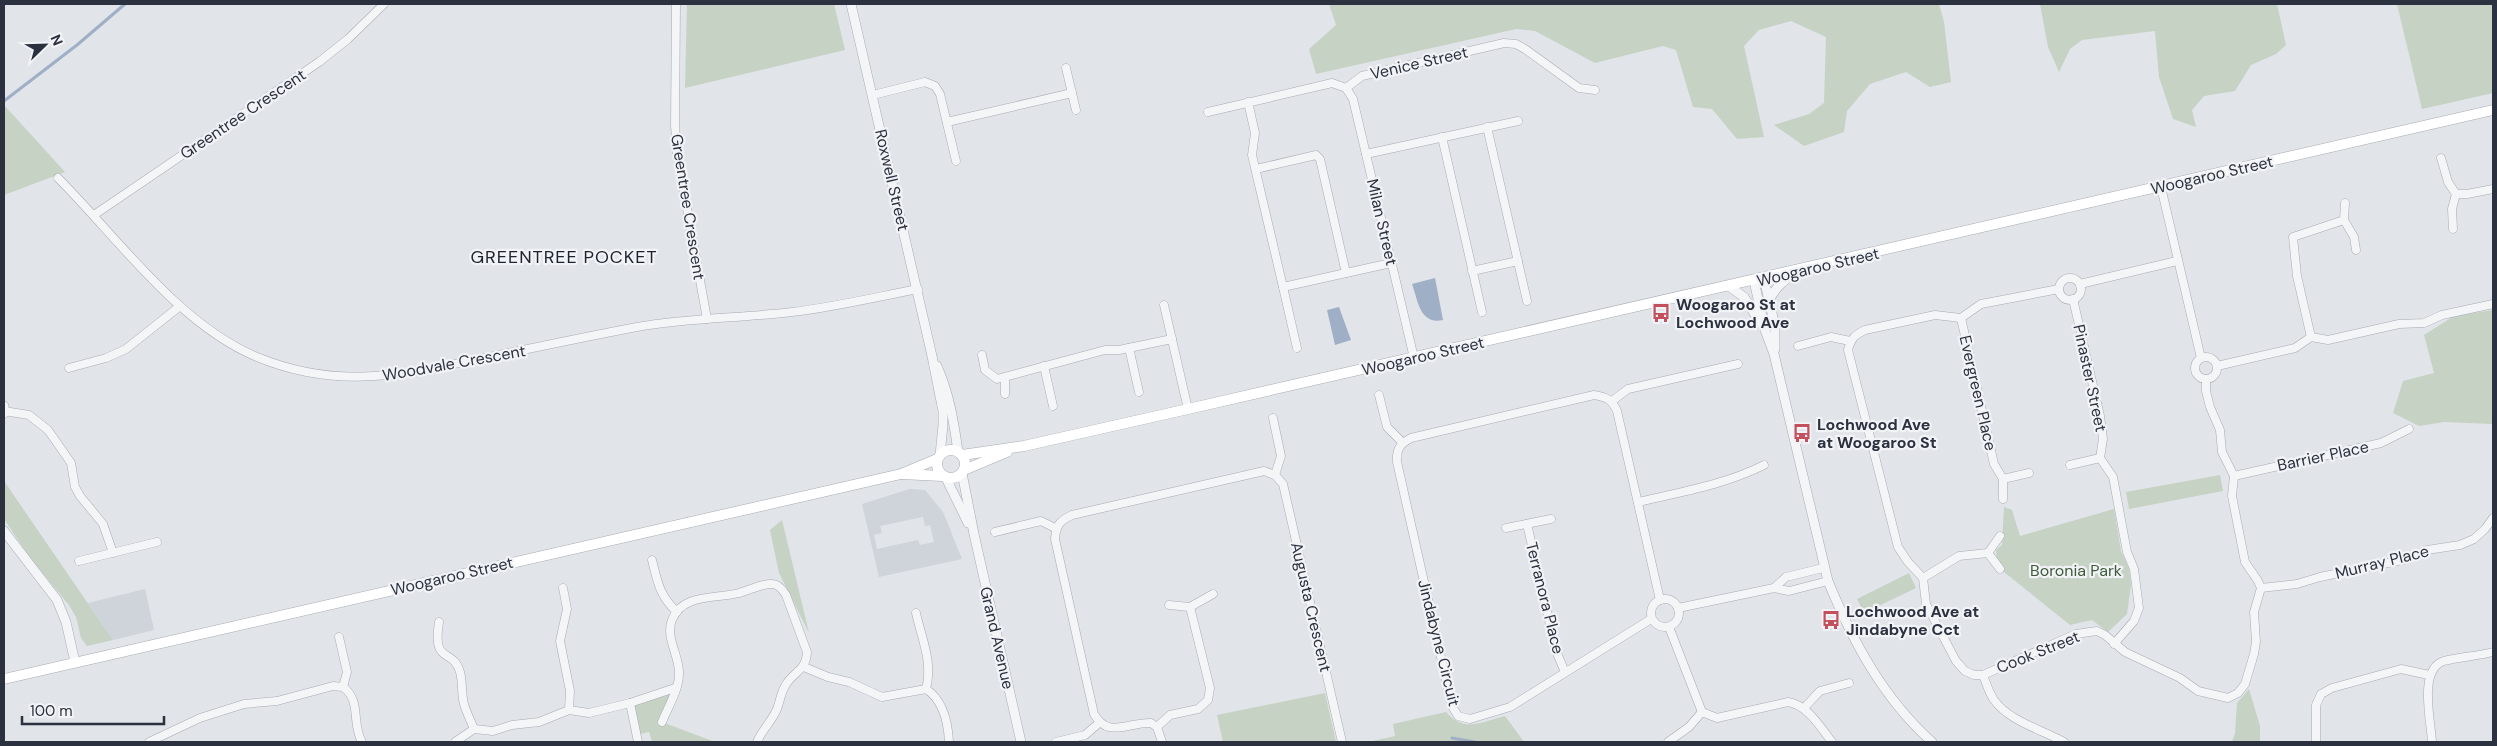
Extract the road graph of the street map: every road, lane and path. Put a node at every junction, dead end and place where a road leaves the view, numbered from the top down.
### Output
1 (384, 4) edge
2 (676, 4) edge
3 (851, 4) edge
4 (1066, 68) dead end
5 (1346, 88) junction
6 (1594, 90) dead end
7 (1072, 93) junction
8 (872, 95) junction
9 (1248, 102) junction
10 (1076, 110) dead end
11 (2493, 110) edge
12 (1208, 112) dead end
13 (1518, 120) dead end
14 (947, 122) junction
15 (1487, 127) junction
16 (1442, 137) junction
17 (1366, 154) junction
18 (2441, 158) dead end
19 (956, 161) dead end
20 (1256, 169) junction
21 (58, 178) dead end
22 (2161, 187) junction
23 (2493, 188) edge
24 (2456, 194) junction
25 (2345, 203) dead end
26 (94, 215) junction
27 (2344, 220) junction
28 (2453, 229) dead end
29 (2356, 250) dead end
30 (2177, 260) junction
31 (1518, 261) junction
32 (1391, 264) junction
33 (1472, 271) junction
34 (1796, 272) junction
35 (1346, 273) junction
36 (1759, 280) junction
37 (2080, 284) junction
38 (1283, 287) junction
39 (1730, 287) junction
40 (918, 288) junction
41 (2059, 289) junction
42 (2073, 299) junction
43 (1527, 301) dead end
44 (1769, 302) junction
45 (2493, 304) edge
46 (1164, 305) dead end
47 (180, 306) junction
48 (1482, 312) dead end
49 (1961, 318) junction
50 (707, 319) junction
51 (1765, 330) junction
52 (2311, 337) junction
53 (1172, 339) junction
54 (1850, 341) junction
55 (1798, 346) dead end
56 (1129, 348) junction
57 (1297, 348) dead end
58 (1774, 354) junction
59 (982, 355) dead end
60 (932, 356) junction
61 (1414, 358) junction
62 (2201, 358) junction
63 (1738, 364) dead end
64 (1044, 366) junction
65 (2217, 366) junction
66 (69, 368) dead end
67 (1005, 378) junction
68 (2206, 379) junction
69 (1139, 392) dead end
70 (1004, 394) dead end
71 (1379, 395) dead end
72 (1612, 401) junction
73 (1053, 406) dead end
74 (1188, 409) junction
75 (4, 410) edge
76 (1273, 418) dead end
77 (2409, 429) dead end
78 (1403, 443) junction
79 (1024, 446) junction
80 (960, 454) junction
81 (939, 457) junction
82 (2100, 458) junction
83 (1764, 465) dead end
84 (2070, 465) dead end
85 (963, 472) junction
86 (2029, 473) dead end
87 (900, 474) junction
88 (1275, 475) junction
89 (2234, 476) junction
90 (944, 477) junction
91 (2003, 479) junction
92 (2003, 499) dead end
93 (1638, 502) junction
94 (2493, 518) edge
95 (1551, 519) dead end
96 (1527, 524) junction
97 (1055, 528) junction
98 (1506, 528) dead end
99 (4, 530) edge
100 (995, 532) dead end
101 (974, 534) junction
102 (2000, 536) dead end
103 (157, 542) dead end
104 (112, 553) junction
105 (1988, 553) junction
106 (652, 560) dead end
107 (79, 561) dead end
108 (1824, 568) junction
109 (2000, 568) dead end
110 (1923, 578) junction
111 (1828, 581) junction
112 (563, 588) dead end
113 (1774, 588) junction
114 (2261, 588) junction
115 (1213, 594) dead end
116 (1660, 600) junction
117 (1169, 605) dead end
118 (1190, 607) junction
119 (1678, 608) junction
120 (677, 612) junction
121 (916, 613) dead end
122 (1652, 619) junction
123 (439, 622) dead end
124 (1669, 627) junction
125 (339, 637) dead end
126 (2114, 644) junction
127 (2493, 652) edge
128 (76, 662) junction
129 (804, 667) junction
130 (1565, 672) junction
131 (1983, 675) junction
132 (2429, 675) junction
133 (4, 679) edge
134 (1849, 683) dead end
135 (343, 687) junction
136 (675, 688) junction
137 (926, 689) junction
138 (630, 703) junction
139 (1804, 708) junction
140 (569, 710) junction
141 (1702, 712) junction
142 (662, 722) dead end
143 (1099, 723) junction
144 (1157, 727) junction
145 (474, 729) junction
146 (150, 742) edge
147 (362, 742) edge
148 (455, 742) edge
149 (638, 742) edge
150 (757, 742) edge
151 (949, 742) edge
152 (1021, 742) edge
153 (1056, 742) edge
154 (1162, 742) edge
155 (1342, 742) edge
156 (1668, 742) edge
157 (1832, 742) edge
158 (1932, 742) edge
159 (2064, 742) edge
160 (2316, 742) edge
161 (2432, 742) edge

1 - 26 street, Greentree Crescent
2 - 50 street, Greentree Crescent
3 - 8 street, Roxwell Street
4 - 7 street
5 - 6 street, Venice Street
5 - 9 street
5 - 17 street, Milan Street
7 - 10 street
7 - 14 street
8 - 14 street
8 - 40 street, Roxwell Street
9 - 12 street
9 - 20 street
11 - 22 main road, Woogaroo Street
13 - 15 street
14 - 19 street
15 - 16 street
15 - 31 street
16 - 17 street
16 - 33 street
17 - 32 street, Milan Street
18 - 24 street
20 - 35 street
20 - 38 street
21 - 26 street, Woodvale Crescent
22 - 30 street
22 - 34 main road, Woogaroo Street
23 - 24 street
24 - 28 street
25 - 27 street
26 - 47 street, Woodvale Crescent
27 - 29 street
27 - 52 street
30 - 37 street
30 - 62 street
31 - 33 street
31 - 43 street
32 - 35 street
32 - 61 street, Milan Street
33 - 48 street
34 - 36 main road, Woogaroo Street
34 - 44 street
35 - 38 street
36 - 39 main road, Woogaroo Street
36 - 44 street
36 - 51 street
37 - 41 street
37 - 42 street
38 - 57 street
39 - 51 street
39 - 61 main road, Woogaroo Street
40 - 50 street, Woodvale Crescent
40 - 60 street, Roxwell Street
41 - 42 street
41 - 49 street, Evergreen Place
42 - 82 street, Pinaster Street
44 - 58 street
45 - 52 street
46 - 53 street
47 - 50 street, Woodvale Crescent
47 - 66 street
49 - 54 street
49 - 91 street, Evergreen Place
51 - 58 street
52 - 65 street
53 - 56 street
53 - 74 street
54 - 55 street
54 - 110 street
56 - 64 street
56 - 69 street
58 - 108 street
59 - 67 street
60 - 80 street, Roxwell Street
60 - 81 street, Roxwell Street
61 - 74 main road, Woogaroo Street
62 - 65 street
62 - 68 street
63 - 72 street
64 - 67 street
64 - 73 street
65 - 68 street
67 - 70 street
68 - 89 street
71 - 78 street
72 - 78 street
72 - 93 street
74 - 79 main road, Woogaroo Street
75 - 104 street
76 - 88 street
77 - 89 street, Barrier Place
78 - 130 street, Jindabyne Circuit
79 - 80 main road, Woogaroo Street
79 - 85 main road, Woogaroo Street
80 - 81 main road, Woogaroo Street
80 - 85 main road
81 - 87 main road, Woogaroo Street
81 - 90 main road
82 - 84 street
82 - 126 street
83 - 93 street
85 - 90 main road, Woogaroo Street
85 - 101 street, Grand Avenue
86 - 91 street
87 - 90 main road, Woogaroo Street
87 - 128 main road, Woogaroo Street
88 - 97 street
88 - 155 street, Augusta Crescent
89 - 114 street
90 - 101 street, Grand Avenue
91 - 92 street, Evergreen Place
93 - 116 street
94 - 114 street, Murray Place
95 - 96 street, Terranora Place
96 - 98 street, Terranora Place
96 - 130 street, Terranora Place
97 - 100 street
97 - 143 street
99 - 128 street
101 - 152 street, Grand Avenue
102 - 105 street
103 - 104 street
104 - 107 street
105 - 109 street
105 - 110 street
106 - 120 street
108 - 111 street
108 - 113 street
110 - 131 street, Cook Street
111 - 113 street
111 - 158 street
112 - 140 street
113 - 119 street
114 - 126 street, Cook Street
115 - 118 street
116 - 119 street
116 - 122 street
117 - 118 street
118 - 144 street
119 - 124 street
120 - 129 street
120 - 136 street
121 - 137 street
122 - 124 street
122 - 130 street, Jindabyne Circuit
123 - 145 street
124 - 141 street
125 - 135 street
126 - 131 street, Cook Street
127 - 132 street
128 - 133 main road, Woogaroo Street
129 - 137 street
129 - 150 street
131 - 159 street
132 - 160 street
132 - 161 street
134 - 139 street
135 - 146 street
135 - 147 street
136 - 138 street
136 - 142 street
137 - 151 street
138 - 140 street
138 - 149 street
139 - 141 street
139 - 157 street
140 - 145 street
141 - 156 street
143 - 144 street
143 - 153 street
144 - 154 street
145 - 148 street

